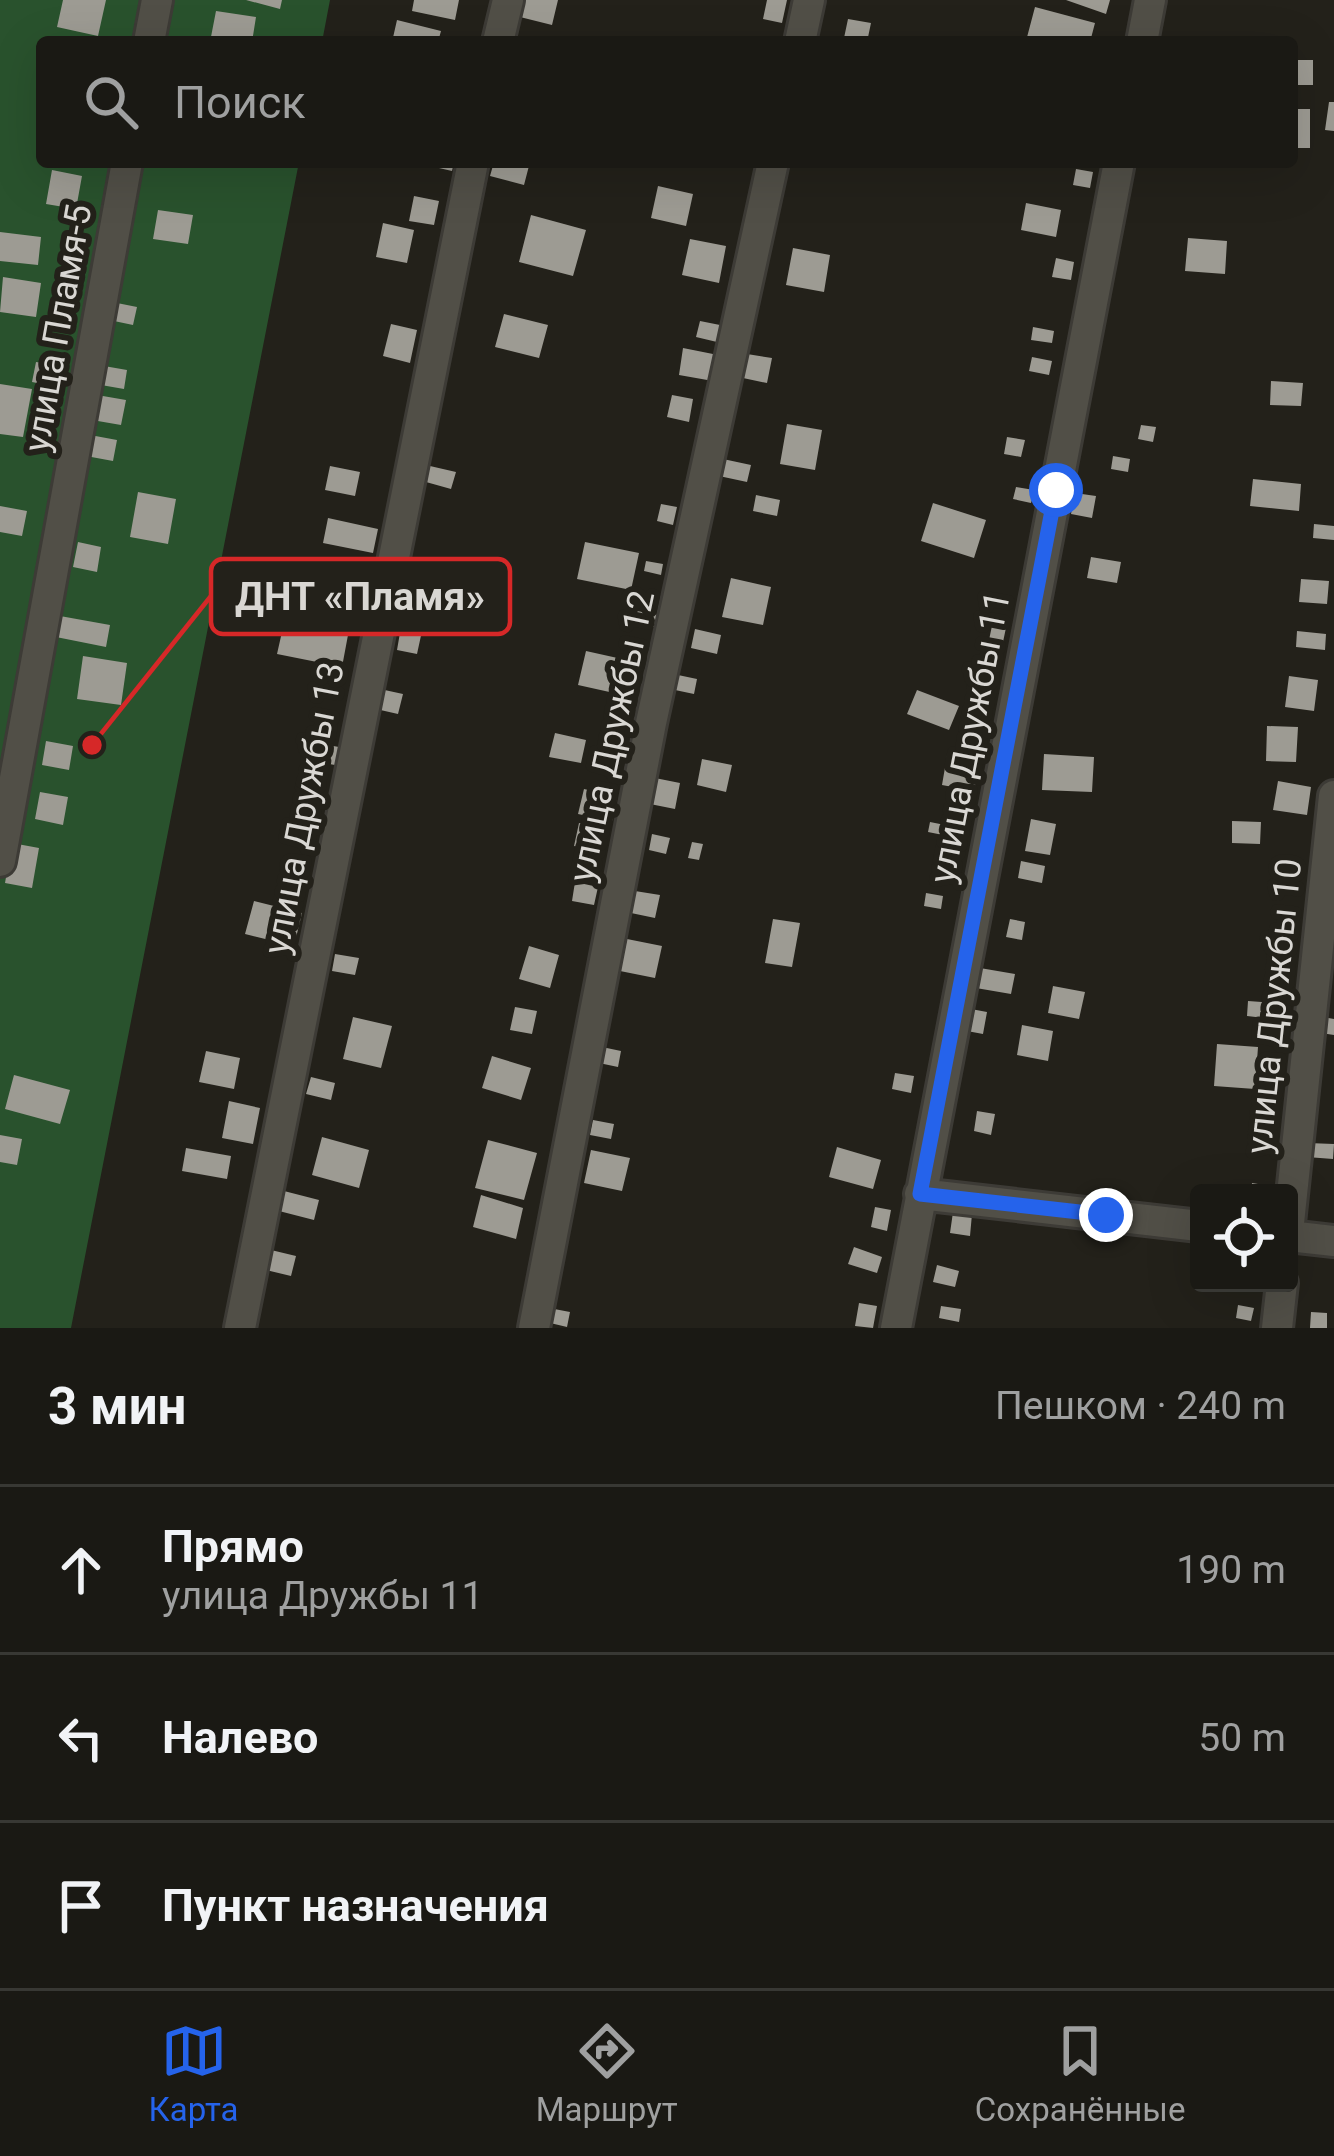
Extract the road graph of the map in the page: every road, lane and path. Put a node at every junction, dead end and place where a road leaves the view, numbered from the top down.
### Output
1 (157, 0) edge
2 (508, 0) edge
3 (809, 0) edge
4 (1150, 0) edge
5 (150, 36) edge
6 (499, 36) edge
7 (801, 36) edge
8 (1143, 36) edge
9 (126, 168) edge
10 (472, 168) edge
11 (772, 168) edge
12 (1118, 168) edge
13 (1334, 796) edge
14 (0, 861) edge
15 (1293, 1184) edge
16 (920, 1194) junction
17 (1190, 1225) edge
18 (1298, 1237) edge
19 (1334, 1241) edge
20 (1281, 1292) edge
21 (240, 1328) edge
22 (534, 1328) edge
23 (896, 1328) edge
24 (1276, 1328) edge

1 - 5 street
2 - 6 street
3 - 7 street
4 - 8 street
9 - 14 street, улица Пламя-5
10 - 21 street, улица Дружбы 13
11 - 22 street, улица Дружбы 12
12 - 16 street, улица Дружбы 11
13 - 15 street, улица Дружбы 10
16 - 17 street
16 - 23 street, улица Дружбы 11
18 - 19 street
20 - 24 street

